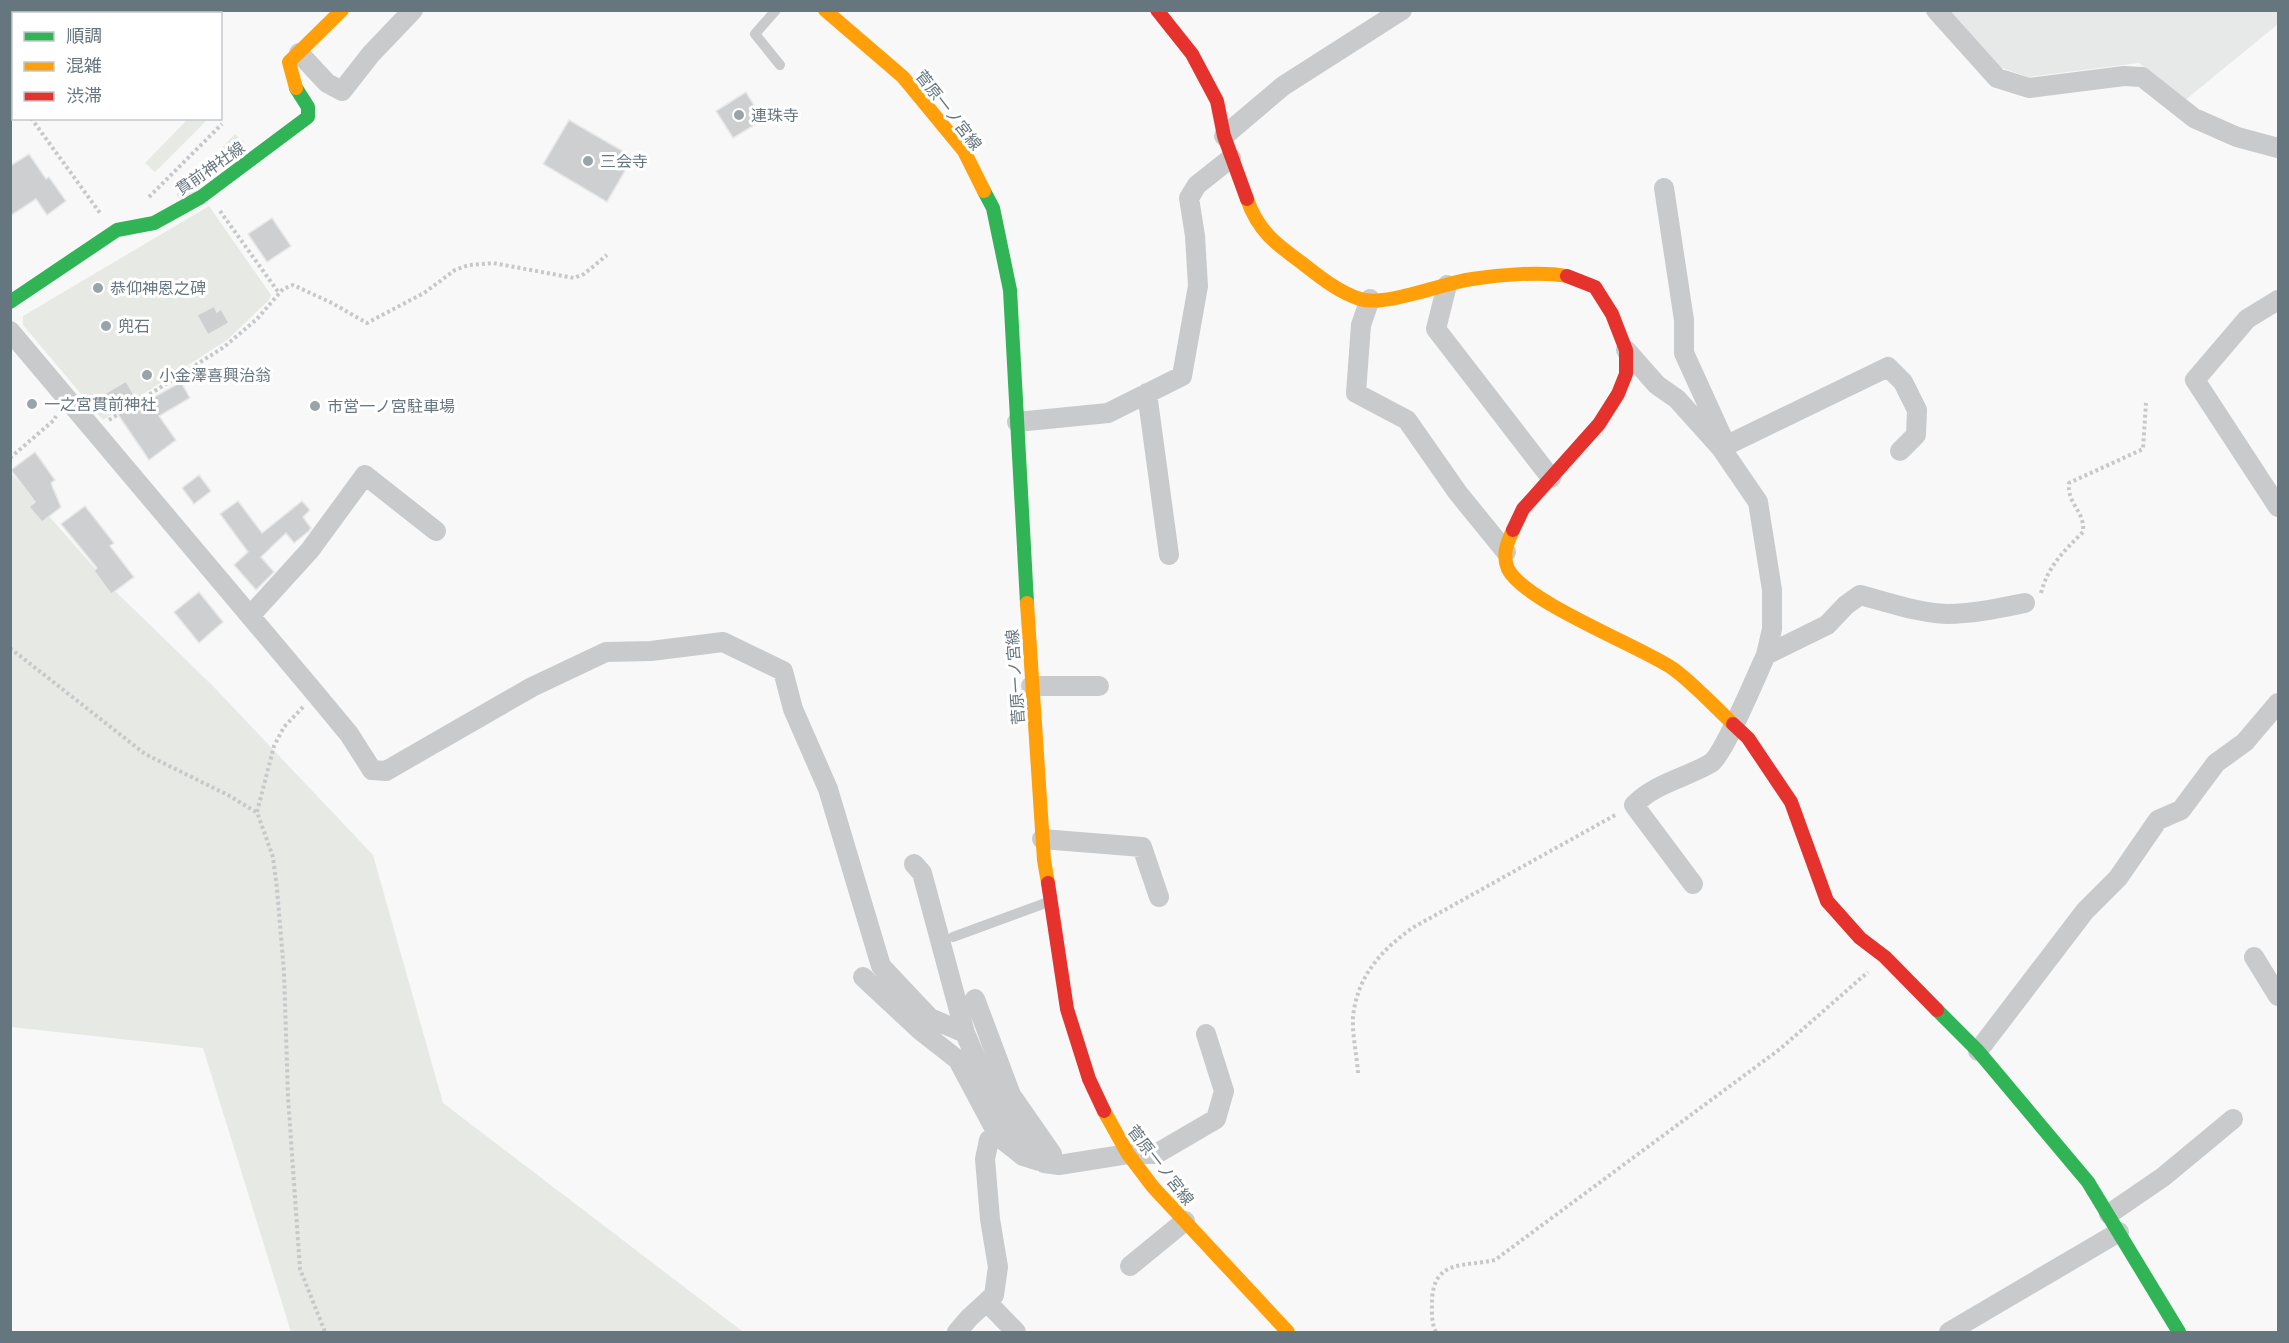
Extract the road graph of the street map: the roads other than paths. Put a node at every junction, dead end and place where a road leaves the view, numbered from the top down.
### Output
1 (342, 10) edge
2 (413, 10) edge
3 (776, 10) edge
4 (825, 10) edge
5 (1157, 10) edge
6 (1402, 10) edge
7 (1936, 10) edge
8 (298, 53) junction
9 (780, 65) dead end
10 (1224, 136) junction
11 (2278, 148) edge
12 (1232, 158) junction
13 (1664, 188) dead end
14 (1447, 285) junction
15 (1370, 299) junction
16 (2278, 300) edge
17 (10, 302) edge
18 (10, 332) edge
19 (1626, 350) junction
20 (1684, 353) junction
21 (1147, 393) junction
22 (1682, 404) junction
23 (1017, 422) junction
24 (1724, 446) junction
25 (1900, 451) dead end
26 (1551, 478) junction
27 (2278, 507) edge
28 (436, 531) dead end
29 (1506, 552) junction
30 (1169, 555) dead end
31 (2025, 603) road end
32 (250, 616) junction
33 (1766, 655) junction
34 (1032, 686) junction
35 (1099, 686) dead end
36 (2278, 703) edge
37 (1734, 725) junction
38 (1042, 839) junction
39 (914, 864) dead end
40 (1693, 884) dead end
41 (1159, 897) dead end
42 (1051, 901) junction
43 (953, 937) dead end
44 (2254, 957) dead end
45 (863, 978) dead end
46 (2278, 996) edge
47 (975, 999) dead end
48 (965, 1033) junction
49 (1206, 1034) dead end
50 (1978, 1051) junction
51 (2233, 1119) dead end
52 (999, 1137) junction
53 (1128, 1154) junction
54 (1052, 1164) junction
55 (2109, 1214) junction
56 (1185, 1221) junction
57 (2119, 1232) junction
58 (1130, 1266) dead end
59 (987, 1302) junction
60 (1958, 1330) edge
61 (957, 1332) edge
62 (1016, 1332) edge
63 (1288, 1332) edge
64 (2178, 1332) edge

1 - 8 street
2 - 8 street
3 - 9 lane
4 - 23 street, 菅原一ノ宮線
5 - 10 street
6 - 10 street
7 - 11 street
8 - 17 street, 貫前神社線
10 - 12 street
12 - 15 street
12 - 21 street
13 - 20 street
14 - 15 street
14 - 19 street
14 - 26 street
15 - 29 street
16 - 27 street
18 - 32 street
19 - 22 street
19 - 26 street
20 - 22 street
20 - 24 street
21 - 23 street
21 - 30 street
22 - 24 street
23 - 34 street, 菅原一ノ宮線
24 - 25 street
24 - 33 street
26 - 29 street
28 - 32 street
29 - 37 street
31 - 33 street
32 - 48 street
33 - 37 street
34 - 35 street
34 - 38 street, 菅原一ノ宮線
36 - 50 street
37 - 40 street
37 - 50 street
38 - 41 street
38 - 42 street, 菅原一ノ宮線
39 - 48 street
42 - 43 lane
42 - 53 street, 菅原一ノ宮線
44 - 46 street
45 - 52 street
47 - 54 street
48 - 54 street
49 - 53 street
50 - 55 street
51 - 55 street
52 - 54 street
52 - 59 street
53 - 54 street
53 - 56 street, 菅原一ノ宮線
55 - 57 street
56 - 58 street
56 - 63 street, 菅原一ノ宮線
57 - 60 street
57 - 64 street
59 - 61 street
59 - 62 street

